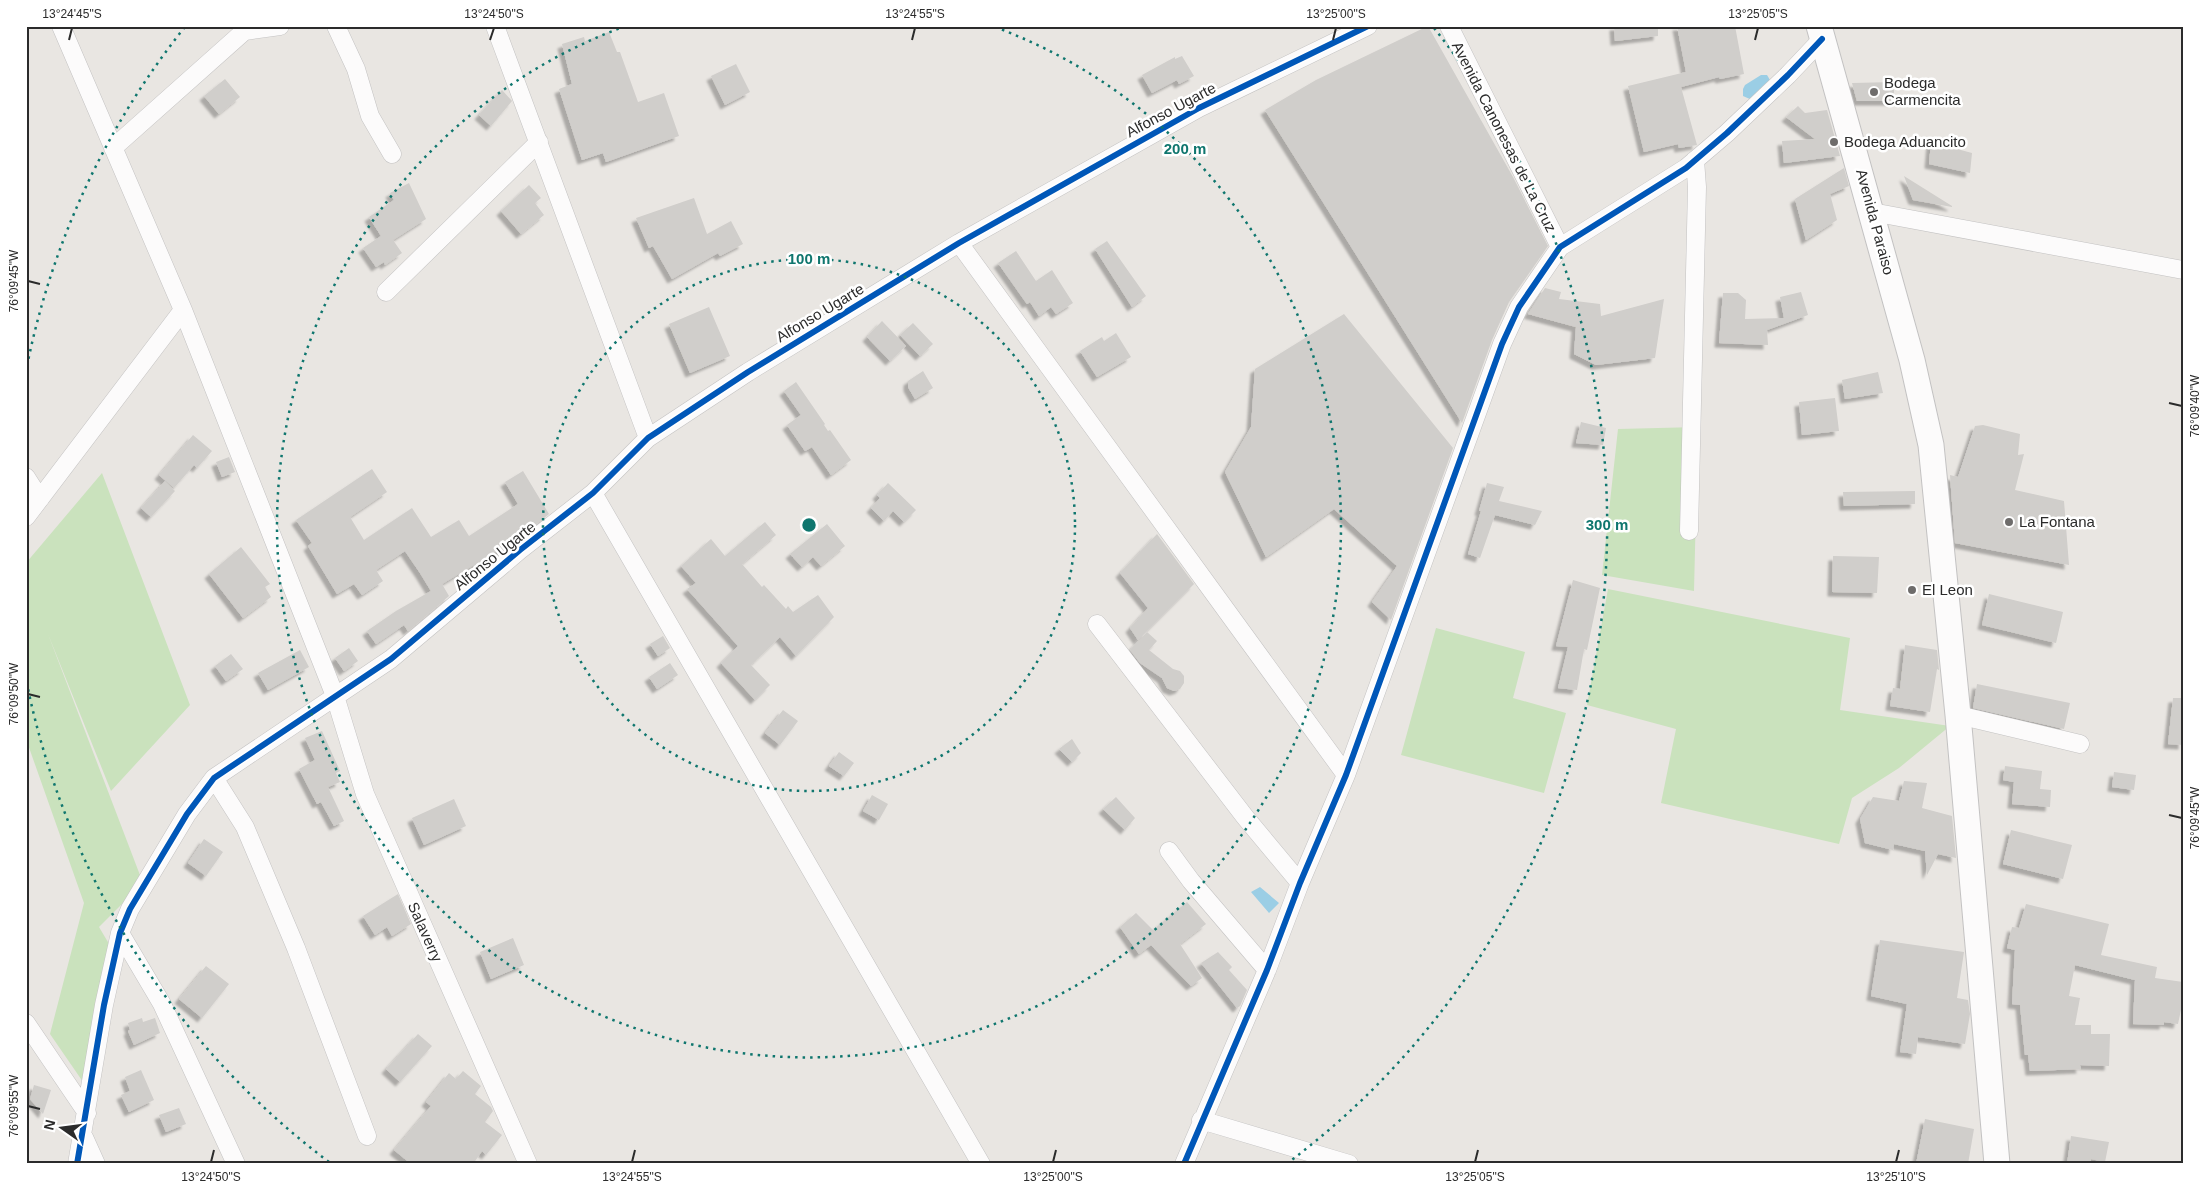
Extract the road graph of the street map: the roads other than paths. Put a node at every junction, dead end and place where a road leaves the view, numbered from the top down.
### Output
1 (61, 26) edge
2 (280, 26) edge
3 (336, 26) edge
4 (495, 26) edge
5 (1368, 26) edge
6 (1449, 26) edge
7 (248, 29) edge
8 (1820, 32) edge
9 (538, 142) junction
10 (113, 148) junction
11 (392, 154) dead end
12 (1695, 160) junction
13 (1872, 212) junction
14 (959, 243) junction
15 (1560, 247) junction
16 (2183, 270) edge
17 (386, 292) dead end
18 (183, 310) junction
19 (648, 438) junction
20 (26, 477) edge
21 (593, 493) junction
22 (40, 499) junction
23 (26, 517) edge
24 (1689, 531) dead end
25 (1097, 624) dead end
26 (335, 696) junction
27 (1958, 715) junction
28 (2080, 744) dead end
29 (1346, 775) junction
30 (214, 778) junction
31 (1169, 851) dead end
32 (1300, 883) junction
33 (120, 933) junction
34 (1267, 970) junction
35 (26, 1023) edge
36 (87, 1113) junction
37 (1201, 1120) junction
38 (82, 1134) junction
39 (367, 1136) dead end
40 (77, 1164) edge
41 (96, 1164) edge
42 (236, 1164) edge
43 (528, 1164) edge
44 (981, 1164) edge
45 (1184, 1164) edge
46 (1349, 1164) edge
47 (1997, 1164) edge

1 - 10 street, Salaverry
2 - 7 street
3 - 11 street
4 - 9 street
5 - 14 street, Alfonso Ugarte
6 - 15 street, Avenida Canonesas de La Cruz
7 - 10 street
8 - 12 street
8 - 13 main road, Avenida Paraiso
9 - 17 street
9 - 19 street
10 - 18 street, Salaverry
12 - 15 street
12 - 24 street
13 - 16 street
13 - 27 main road, Avenida Paraiso
14 - 19 street, Alfonso Ugarte
14 - 29 street
15 - 29 street
18 - 22 street
18 - 26 street, Salaverry
19 - 21 street, Alfonso Ugarte
20 - 22 street
21 - 26 street, Alfonso Ugarte
21 - 44 street
22 - 23 street
25 - 32 street
26 - 30 street, Alfonso Ugarte
26 - 43 street, Salaverry
27 - 28 street
27 - 47 main road, Avenida Paraiso
29 - 32 street
30 - 33 street, Alfonso Ugarte
30 - 39 street
31 - 34 street
32 - 34 street
33 - 36 street, Alfonso Ugarte
33 - 42 street
34 - 37 street
35 - 36 street
36 - 38 street, Alfonso Ugarte
37 - 45 street
37 - 46 street
38 - 40 street, Alfonso Ugarte
38 - 41 street

